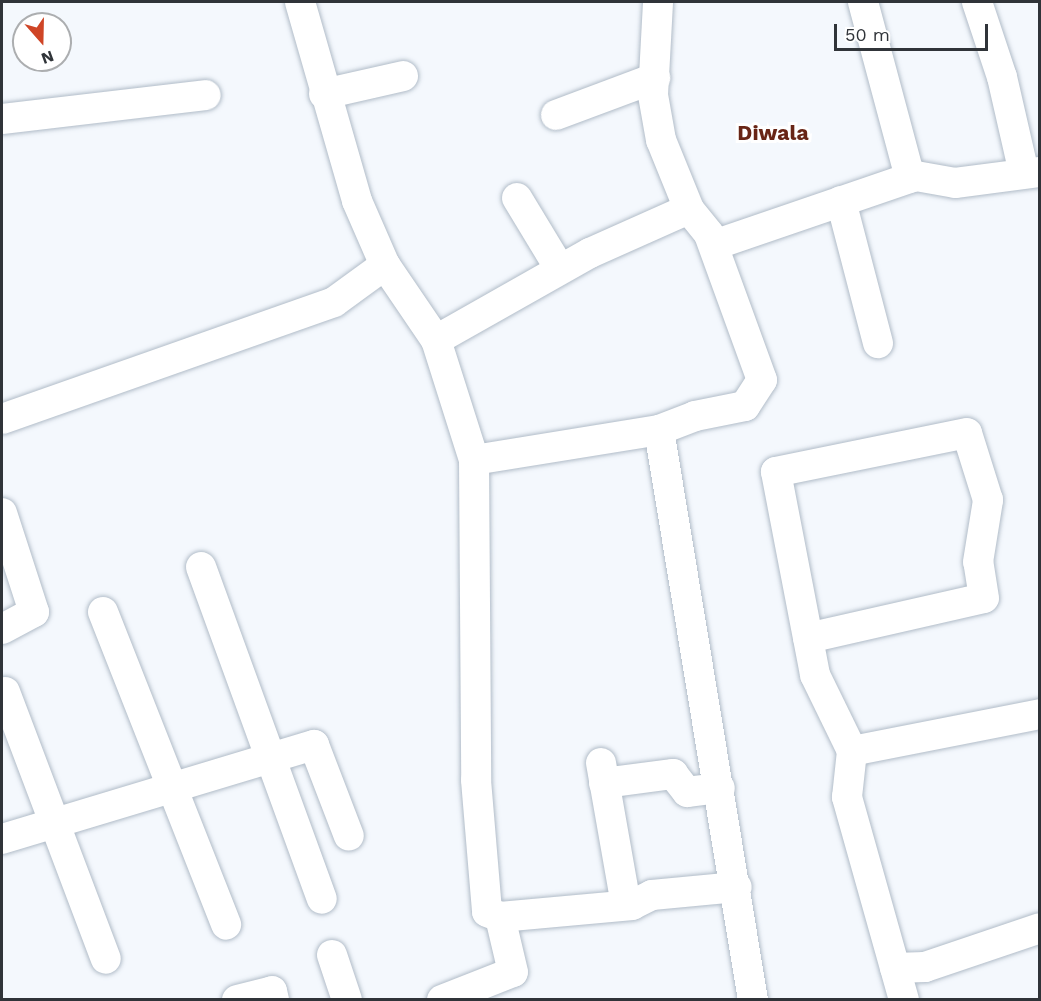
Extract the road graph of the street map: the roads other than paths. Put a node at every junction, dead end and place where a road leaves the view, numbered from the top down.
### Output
1 (658, 2) edge
2 (863, 2) edge
3 (977, 2) edge
4 (307, 3) edge
5 (403, 76) dead end
6 (655, 78) junction
7 (324, 94) junction
8 (206, 95) dead end
9 (556, 115) dead end
10 (2, 119) edge
11 (1032, 172) edge
12 (910, 178) junction
13 (517, 198) dead end
14 (841, 201) junction
15 (689, 209) junction
16 (714, 245) junction
17 (385, 265) junction
18 (560, 269) junction
19 (436, 340) junction
20 (878, 343) dead end
21 (2, 419) edge
22 (659, 429) junction
23 (474, 460) junction
24 (2, 513) edge
25 (201, 567) dead end
26 (103, 612) dead end
27 (2, 629) edge
28 (808, 638) junction
29 (5, 692) dead end
30 (1040, 714) edge
31 (852, 751) junction
32 (270, 759) junction
33 (720, 788) junction
34 (172, 790) junction
35 (55, 826) junction
36 (349, 836) dead end
37 (2, 839) edge
38 (737, 887) junction
39 (322, 899) dead end
40 (626, 905) junction
41 (500, 917) junction
42 (226, 926) dead end
43 (1040, 928) edge
44 (332, 955) dead end
45 (106, 959) dead end
46 (895, 968) junction
47 (450, 998) edge
48 (237, 999) edge
49 (274, 999) edge
50 (347, 999) edge
51 (753, 999) edge
52 (904, 999) edge

1 - 6 street
2 - 12 street
3 - 11 street
4 - 7 street
5 - 7 street
6 - 9 street
6 - 15 street
7 - 17 street
8 - 10 street
11 - 12 street
12 - 14 street
13 - 18 street
14 - 16 street
14 - 20 street
15 - 16 street
15 - 18 street
16 - 22 street
17 - 19 street
17 - 21 street
18 - 19 street
19 - 23 street
22 - 23 street
22 - 33 street
23 - 41 street
24 - 27 street
25 - 32 street
26 - 34 street
28 - 28 street
28 - 31 street
29 - 35 street
30 - 31 street
31 - 46 street
32 - 34 street
32 - 36 street
32 - 39 street
33 - 38 street
33 - 40 street
34 - 35 street
34 - 42 street
35 - 37 street
35 - 45 street
38 - 40 street
38 - 51 street
40 - 41 street
41 - 47 street
43 - 46 street
44 - 50 street
46 - 52 street
48 - 49 street

